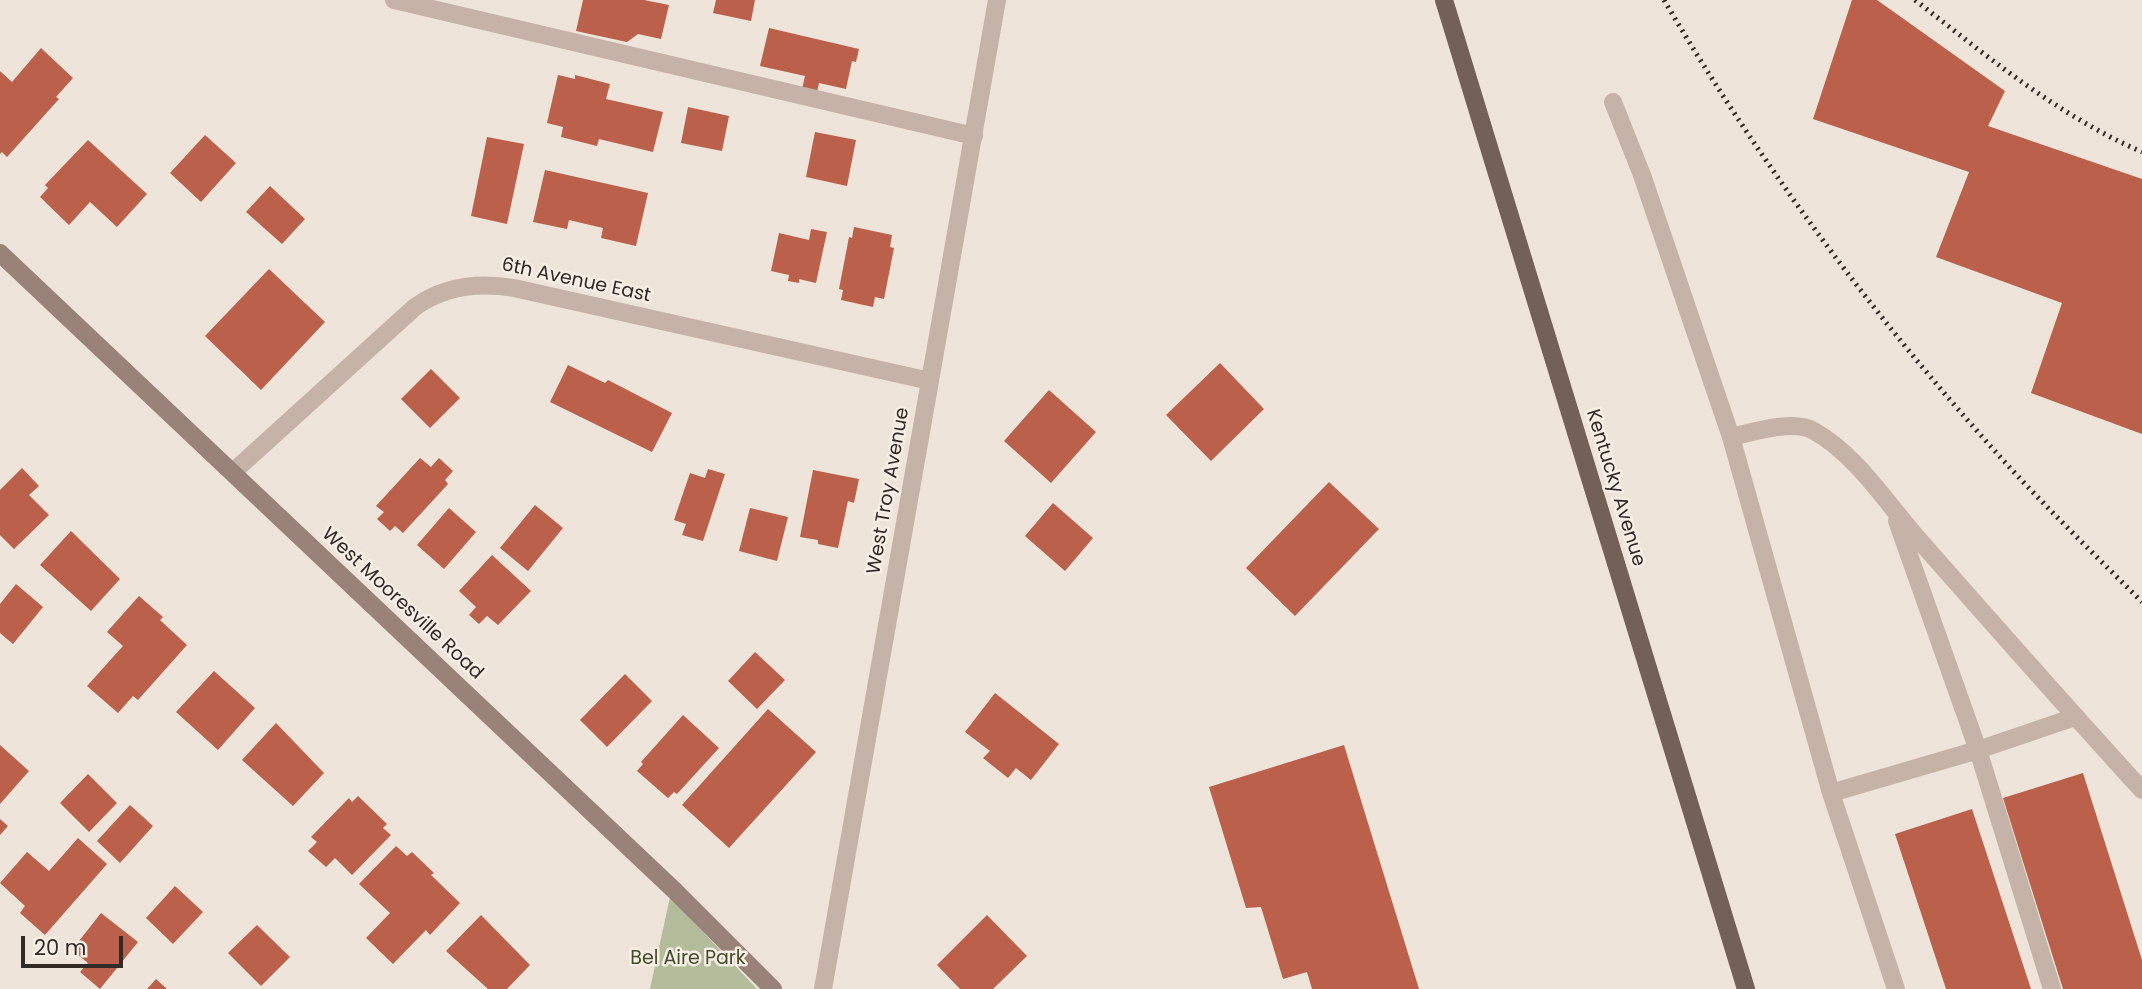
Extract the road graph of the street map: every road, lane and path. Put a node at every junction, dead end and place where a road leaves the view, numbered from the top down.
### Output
1 (394, 0) edge
2 (997, 0) edge
3 (1444, 0) edge
4 (1613, 102) dead end
5 (974, 136) junction
6 (0, 253) edge
7 (930, 381) junction
8 (1731, 437) junction
9 (233, 472) junction
10 (1894, 512) junction
11 (2075, 717) junction
12 (1978, 750) junction
13 (2142, 790) edge
14 (1831, 793) junction
15 (773, 989) edge
16 (823, 989) edge
17 (1746, 989) edge
18 (1896, 989) edge
19 (2052, 989) edge

1 - 5 street
2 - 5 street, West Troy Avenue
3 - 17 main road, Kentucky Avenue
4 - 8 street
5 - 7 street, West Troy Avenue
6 - 9 main road, West Mooresville Road
7 - 9 street, 6th Avenue East
7 - 16 street, West Troy Avenue
8 - 10 street
8 - 14 street
9 - 15 main road, West Mooresville Road
10 - 11 street
10 - 12 street
11 - 12 street
11 - 13 street
12 - 14 street
12 - 19 street
14 - 18 street

